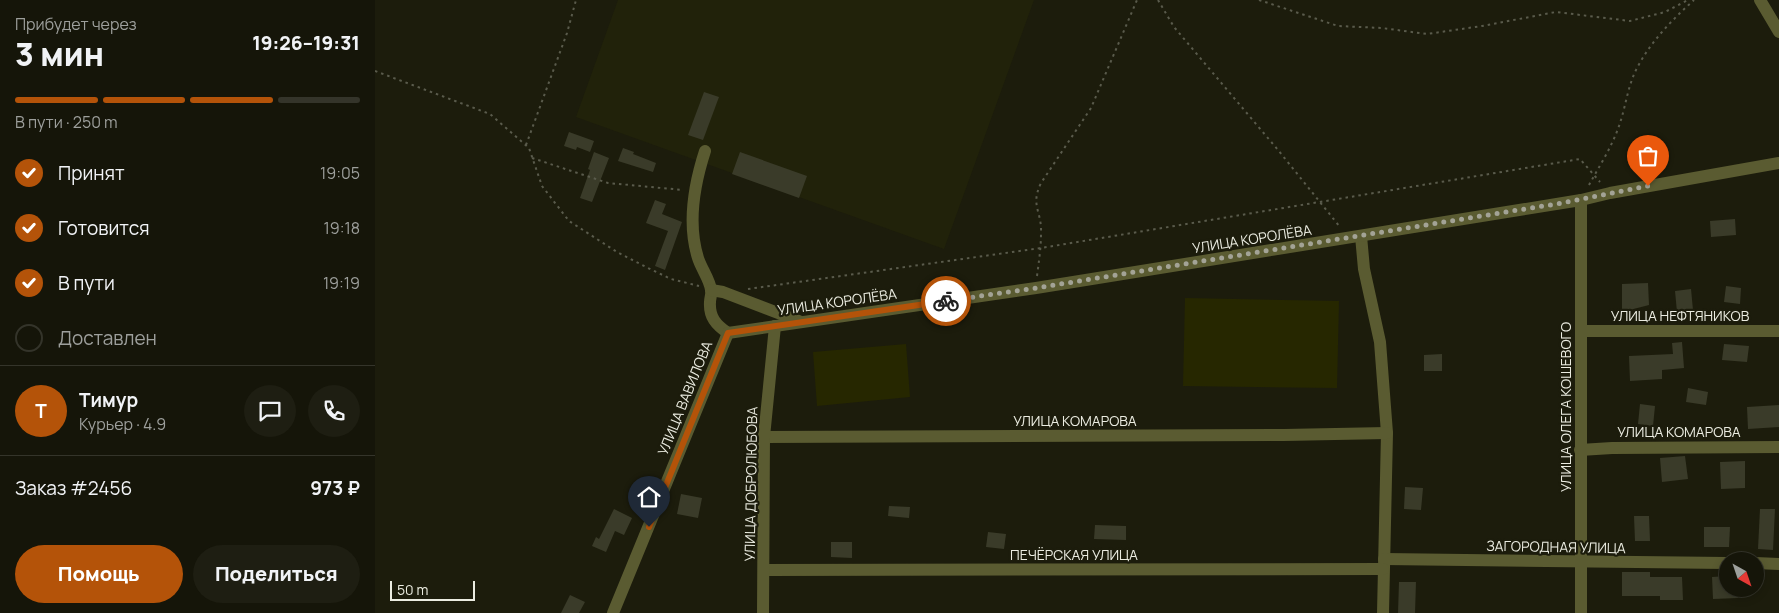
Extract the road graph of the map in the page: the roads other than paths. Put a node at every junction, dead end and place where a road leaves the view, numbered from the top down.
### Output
1 (1759, 0) edge
2 (1778, 30) edge
3 (705, 151) dead end
4 (1779, 163) edge
5 (1581, 200) junction
6 (1355, 237) junction
7 (717, 291) junction
8 (801, 322) junction
9 (775, 326) junction
10 (1779, 330) edge
11 (1581, 331) junction
12 (728, 333) junction
13 (1387, 433) junction
14 (765, 437) junction
15 (1779, 447) edge
16 (1580, 450) junction
17 (1582, 562) junction
18 (1719, 563) edge
19 (1383, 564) junction
20 (1764, 564) edge
21 (1779, 564) edge
22 (764, 570) junction
23 (613, 613) edge
24 (763, 613) edge
25 (1383, 613) edge
26 (1581, 613) edge

1 - 2 street
3 - 7 street
4 - 5 street, УЛИЦА КОРОЛЁВА
5 - 6 street, УЛИЦА КОРОЛЁВА
5 - 11 street, УЛИЦА ОЛЕГА КОШЕВОГО
6 - 8 street, УЛИЦА КОРОЛЁВА
6 - 13 street
7 - 8 street
7 - 12 street
8 - 9 street, УЛИЦА КОРОЛЁВА
9 - 12 street, УЛИЦА КОРОЛЁВА
9 - 14 street, УЛИЦА ДОБРОЛЮБОВА
10 - 11 street, УЛИЦА НЕФТЯНИКОВ
11 - 16 street, УЛИЦА ОЛЕГА КОШЕВОГО
12 - 23 street, УЛИЦА ВАВИЛОВА
13 - 14 street, УЛИЦА КОМАРОВА
13 - 19 street
14 - 22 street, УЛИЦА ДОБРОЛЮБОВА
15 - 16 street, УЛИЦА КОМАРОВА
16 - 17 street, УЛИЦА ОЛЕГА КОШЕВОГО
17 - 18 street, ЗАГОРОДНАЯ УЛИЦА
17 - 19 street, ЗАГОРОДНАЯ УЛИЦА
17 - 26 street, УЛИЦА ОЛЕГА КОШЕВОГО
19 - 22 street, ПЕЧЁРСКАЯ УЛИЦА
19 - 25 street
20 - 21 street
22 - 24 street, УЛИЦА ДОБРОЛЮБОВА

